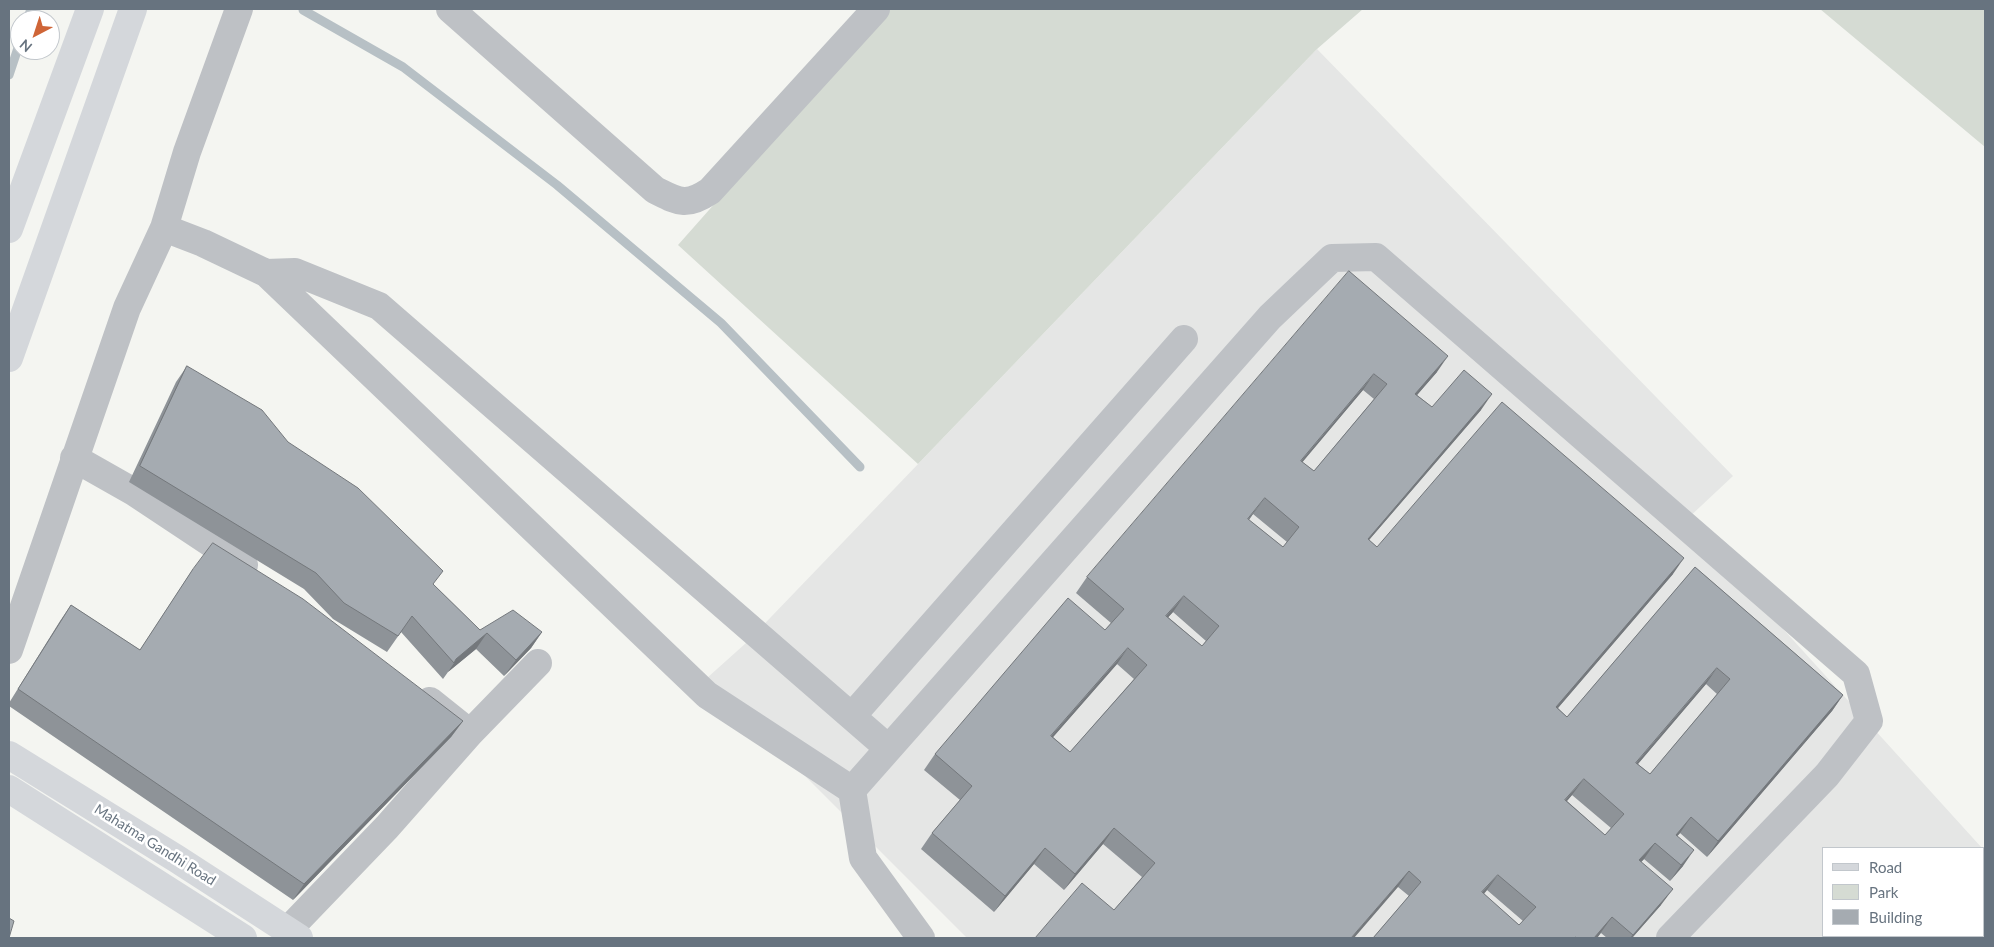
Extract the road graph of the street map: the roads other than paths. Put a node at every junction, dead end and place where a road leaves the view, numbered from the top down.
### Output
1 (90, 9) edge
2 (132, 9) edge
3 (239, 9) edge
4 (450, 9) edge
5 (876, 9) edge
6 (164, 228) junction
7 (9, 229) edge
8 (266, 273) junction
9 (1184, 339) dead end
10 (9, 358) edge
11 (74, 458) junction
12 (267, 580) edge
13 (9, 650) edge
14 (538, 663) edge
15 (411, 685) edge
16 (852, 716) junction
17 (470, 733) junction
18 (888, 748) junction
19 (9, 755) edge
20 (9, 789) edge
21 (852, 790) junction
22 (294, 934) edge
23 (243, 938) edge
24 (922, 938) edge
25 (1670, 938) edge

1 - 7 main road
2 - 10 main road
3 - 6 street
4 - 5 street
6 - 8 street
6 - 11 street
8 - 16 street
8 - 21 street
9 - 16 street
11 - 12 street
11 - 13 street
14 - 17 street
15 - 17 street
16 - 18 street
17 - 22 street
18 - 21 street
18 - 25 street
19 - 22 main road, Mahatma Gandhi Road
20 - 23 main road
21 - 24 street

